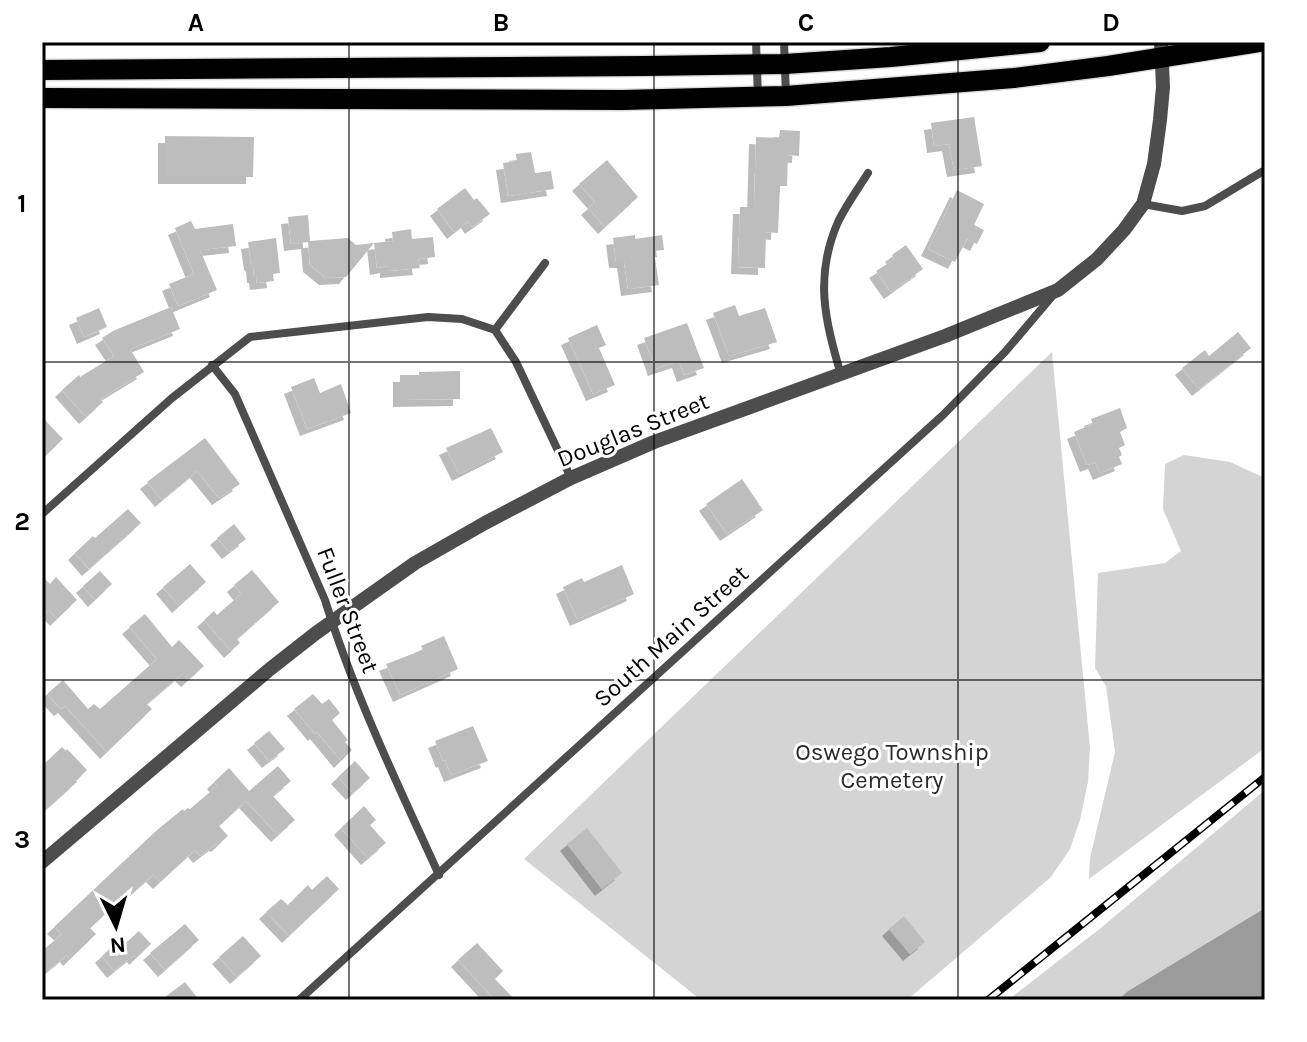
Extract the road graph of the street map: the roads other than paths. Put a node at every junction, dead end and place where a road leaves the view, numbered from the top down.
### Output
1 (756, 42) edge
2 (784, 42) edge
3 (1040, 42) edge
4 (1259, 42) edge
5 (1162, 50) edge
6 (757, 64) junction
7 (785, 64) junction
8 (42, 70) edge
9 (786, 96) junction
10 (42, 98) edge
11 (758, 98) junction
12 (1265, 170) edge
13 (868, 173) dead end
14 (1143, 204) junction
15 (545, 263) dead end
16 (1058, 290) junction
17 (495, 330) junction
18 (212, 365) junction
19 (841, 375) junction
20 (571, 478) junction
21 (42, 514) edge
22 (331, 621) junction
23 (42, 862) edge
24 (439, 875) junction
25 (299, 1000) edge

1 - 6 street
2 - 7 street
3 - 7 main road
4 - 5 main road
5 - 9 main road
5 - 14 street, Douglas Street
6 - 7 main road
6 - 8 main road
6 - 11 street
7 - 9 street
9 - 11 main road
10 - 11 main road
12 - 14 street
13 - 19 street
14 - 16 street, Douglas Street
15 - 17 street
16 - 19 street, Douglas Street
16 - 24 street, South Main Street
17 - 18 street
17 - 20 street
18 - 21 street
18 - 22 street, Fuller Street
19 - 20 street, Douglas Street
20 - 22 street, Douglas Street
22 - 23 street, Douglas Street
22 - 24 street, Fuller Street
24 - 25 street, South Main Street

